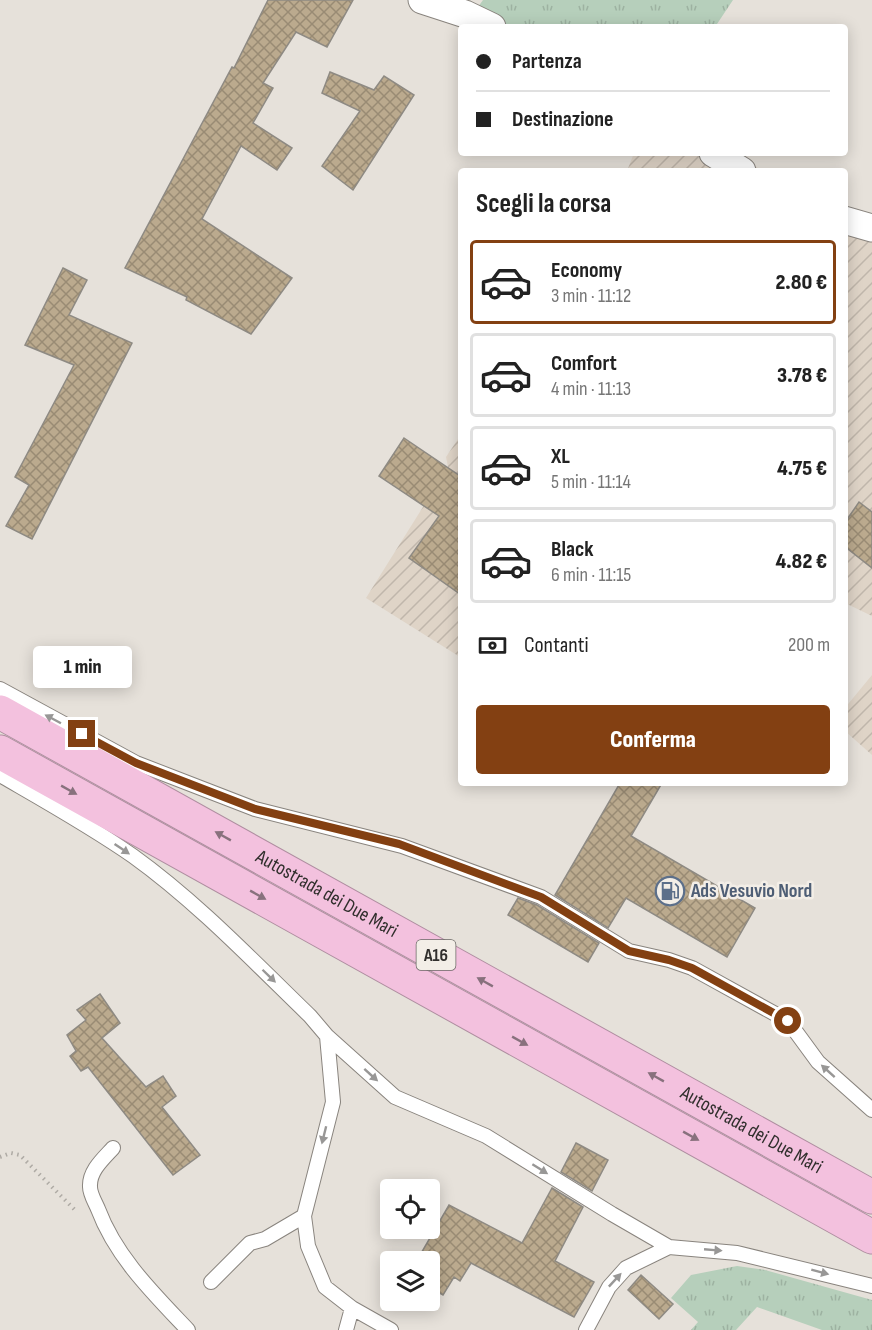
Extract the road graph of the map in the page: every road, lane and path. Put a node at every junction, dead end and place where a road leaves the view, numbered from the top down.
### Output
1 (422, 0) edge
2 (486, 24) edge
3 (718, 156) edge
4 (737, 168) edge
5 (848, 221) edge
6 (872, 228) edge
7 (0, 689) edge
8 (0, 712) edge
9 (0, 752) edge
10 (0, 775) edge
11 (327, 1036) junction
12 (872, 1110) edge
13 (113, 1148) dead end
14 (0, 1156) edge
15 (872, 1197) edge
16 (81, 1216) dead end
17 (304, 1216) junction
18 (872, 1237) edge
19 (669, 1247) junction
20 (210, 1282) dead end
21 (872, 1286) edge
22 (352, 1308) junction
23 (188, 1330) edge
24 (346, 1330) edge
25 (391, 1330) edge
26 (586, 1330) edge

1 - 2 street
3 - 4 street
5 - 6 street
12 -> 7 lane
15 -> 8 highway, Autostrada dei Due Mari / A16
9 -> 18 highway, Autostrada dei Due Mari / A16
10 -> 11 lane
11 -> 17 lane
11 -> 19 lane
13 - 23 lane
14 - 16 path
17 - 20 lane
17 - 22 lane
19 -> 21 lane
26 -> 19 lane
22 - 24 lane
22 - 25 lane

